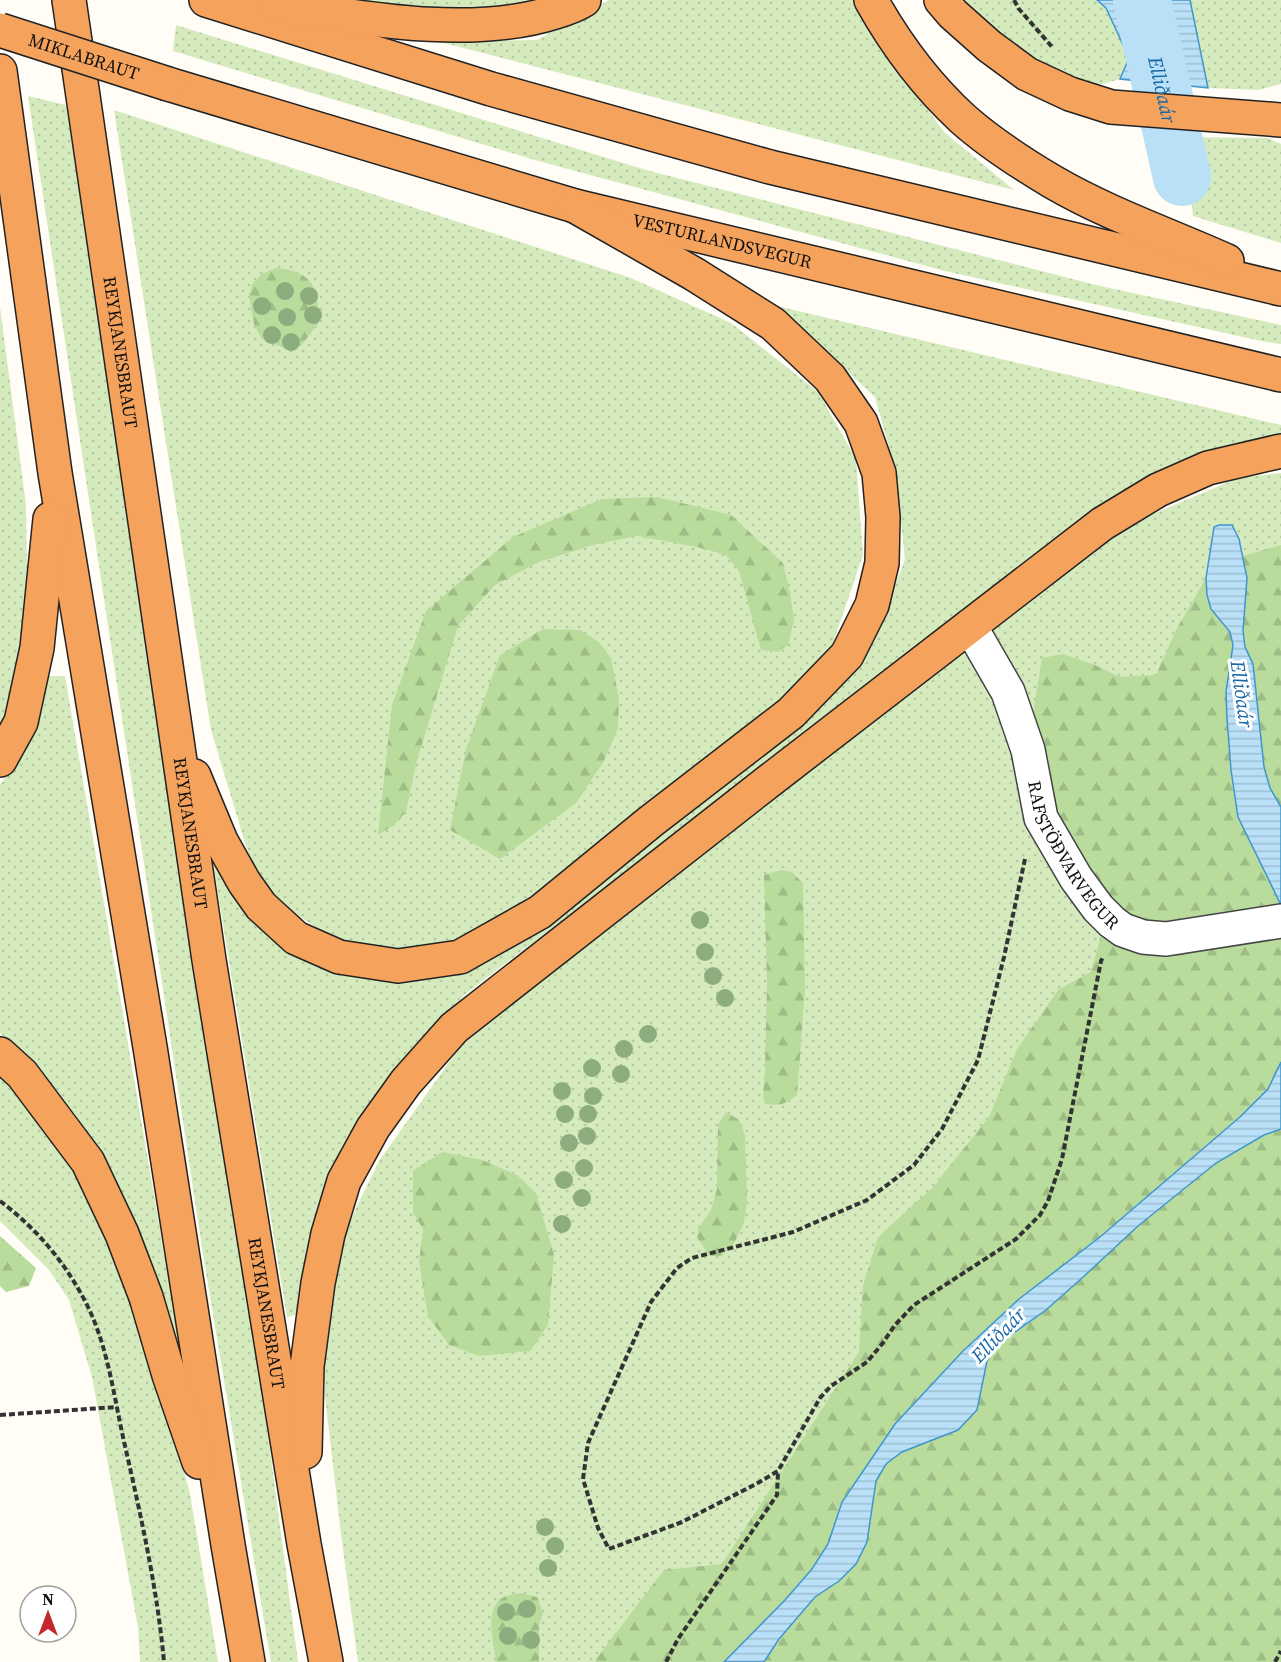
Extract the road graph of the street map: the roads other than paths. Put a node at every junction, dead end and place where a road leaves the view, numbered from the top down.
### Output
1 (69, 0) edge
2 (207, 0) edge
3 (247, 0) edge
4 (584, 0) edge
5 (871, 0) edge
6 (941, 0) edge
7 (0, 30) edge
8 (0, 71) edge
9 (168, 84) joint
10 (1281, 120) edge
11 (575, 206) junction
12 (1281, 285) edge
13 (1281, 289) edge
14 (1281, 375) edge
15 (1281, 451) edge
16 (55, 473) junction
17 (969, 626) junction
18 (175, 730) junction
19 (0, 760) edge
20 (1281, 921) edge
21 (0, 1054) edge
22 (304, 1544) junction
23 (228, 1545) junction
24 (248, 1662) edge
25 (326, 1662) edge

1 - 18 highway, REYKJANESBRAUT
2 - 13 highway
3 - 4 highway
5 - 12 highway
6 - 10 highway
7 - 9 highway, MIKLABRAUT, bridge
8 - 16 highway
9 - 11 highway, VESTURLANDSVEGUR
11 - 14 highway, VESTURLANDSVEGUR
11 - 18 highway
15 - 17 highway
16 - 19 highway
16 - 23 highway
17 - 20 lane, RAFSTÖÐVARVEGUR
17 - 22 highway
18 - 22 highway, REYKJANESBRAUT
21 - 23 highway
22 - 25 highway, REYKJANESBRAUT
23 - 24 highway

